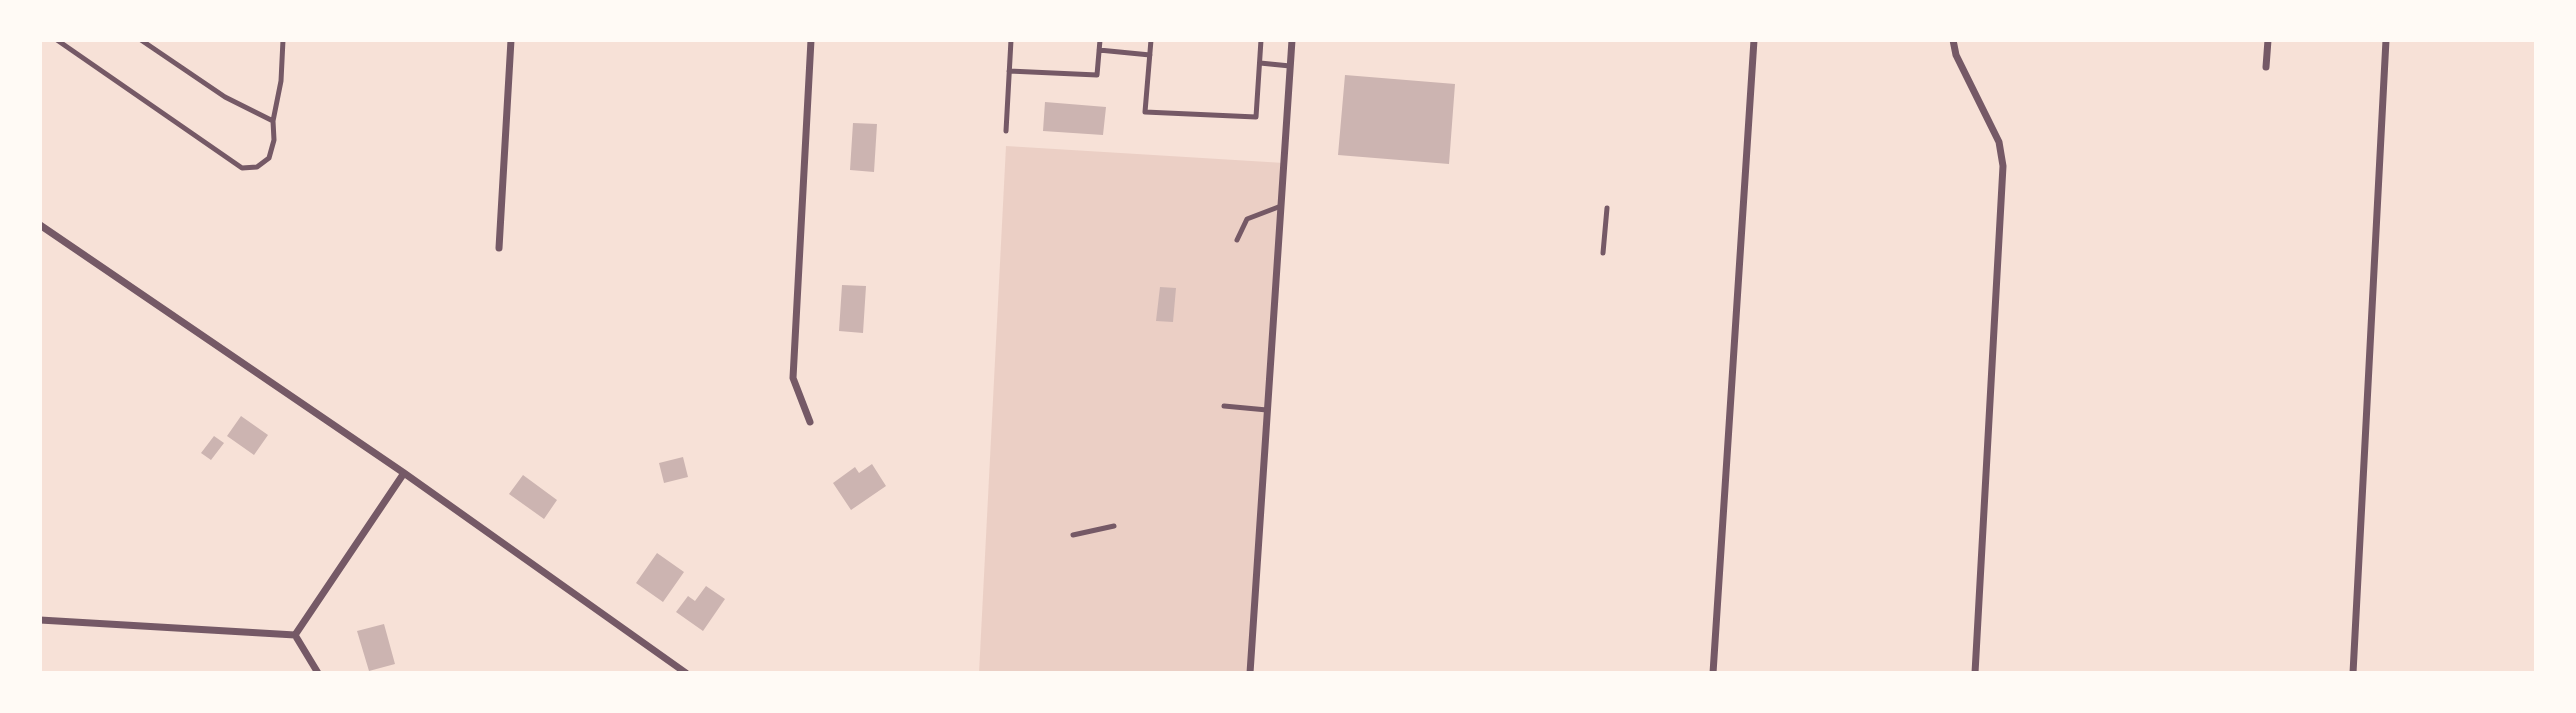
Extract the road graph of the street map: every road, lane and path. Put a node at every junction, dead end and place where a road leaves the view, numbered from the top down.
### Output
1 (57, 40) edge
2 (141, 40) edge
3 (283, 40) edge
4 (511, 40) edge
5 (811, 40) edge
6 (1011, 40) edge
7 (1100, 40) edge
8 (1151, 40) edge
9 (1261, 40) edge
10 (1292, 40) edge
11 (1754, 40) edge
12 (1953, 40) edge
13 (2268, 40) edge
14 (2386, 40) edge
15 (1099, 50) junction
16 (1150, 55) junction
17 (1260, 63) junction
18 (1290, 66) junction
19 (2266, 67) dead end
20 (1009, 71) junction
21 (274, 121) junction
22 (1006, 131) dead end
23 (1281, 206) junction
24 (1606, 208) dead end
25 (40, 225) edge
26 (1237, 240) dead end
27 (499, 248) dead end
28 (1603, 253) dead end
29 (1224, 406) dead end
30 (1267, 410) junction
31 (810, 422) dead end
32 (404, 473) junction
33 (1114, 526) dead end
34 (1073, 535) dead end
35 (40, 620) edge
36 (295, 635) junction
37 (318, 673) edge
38 (687, 673) edge
39 (1250, 673) edge
40 (1713, 673) edge
41 (1975, 673) edge
42 (2353, 673) edge

1 - 21 lane
2 - 21 lane
3 - 21 lane
4 - 27 street
5 - 31 street
6 - 20 lane
7 - 15 lane
8 - 16 lane
9 - 17 lane
10 - 18 street
11 - 40 street
12 - 41 street
13 - 19 street
14 - 42 street
15 - 16 lane
15 - 20 lane
16 - 17 lane
17 - 18 lane
18 - 23 street
20 - 22 lane
23 - 26 lane
23 - 30 street
24 - 28 lane
25 - 32 street
29 - 30 lane
30 - 39 street
32 - 36 street
32 - 38 street
33 - 34 lane
35 - 36 street
36 - 37 street

